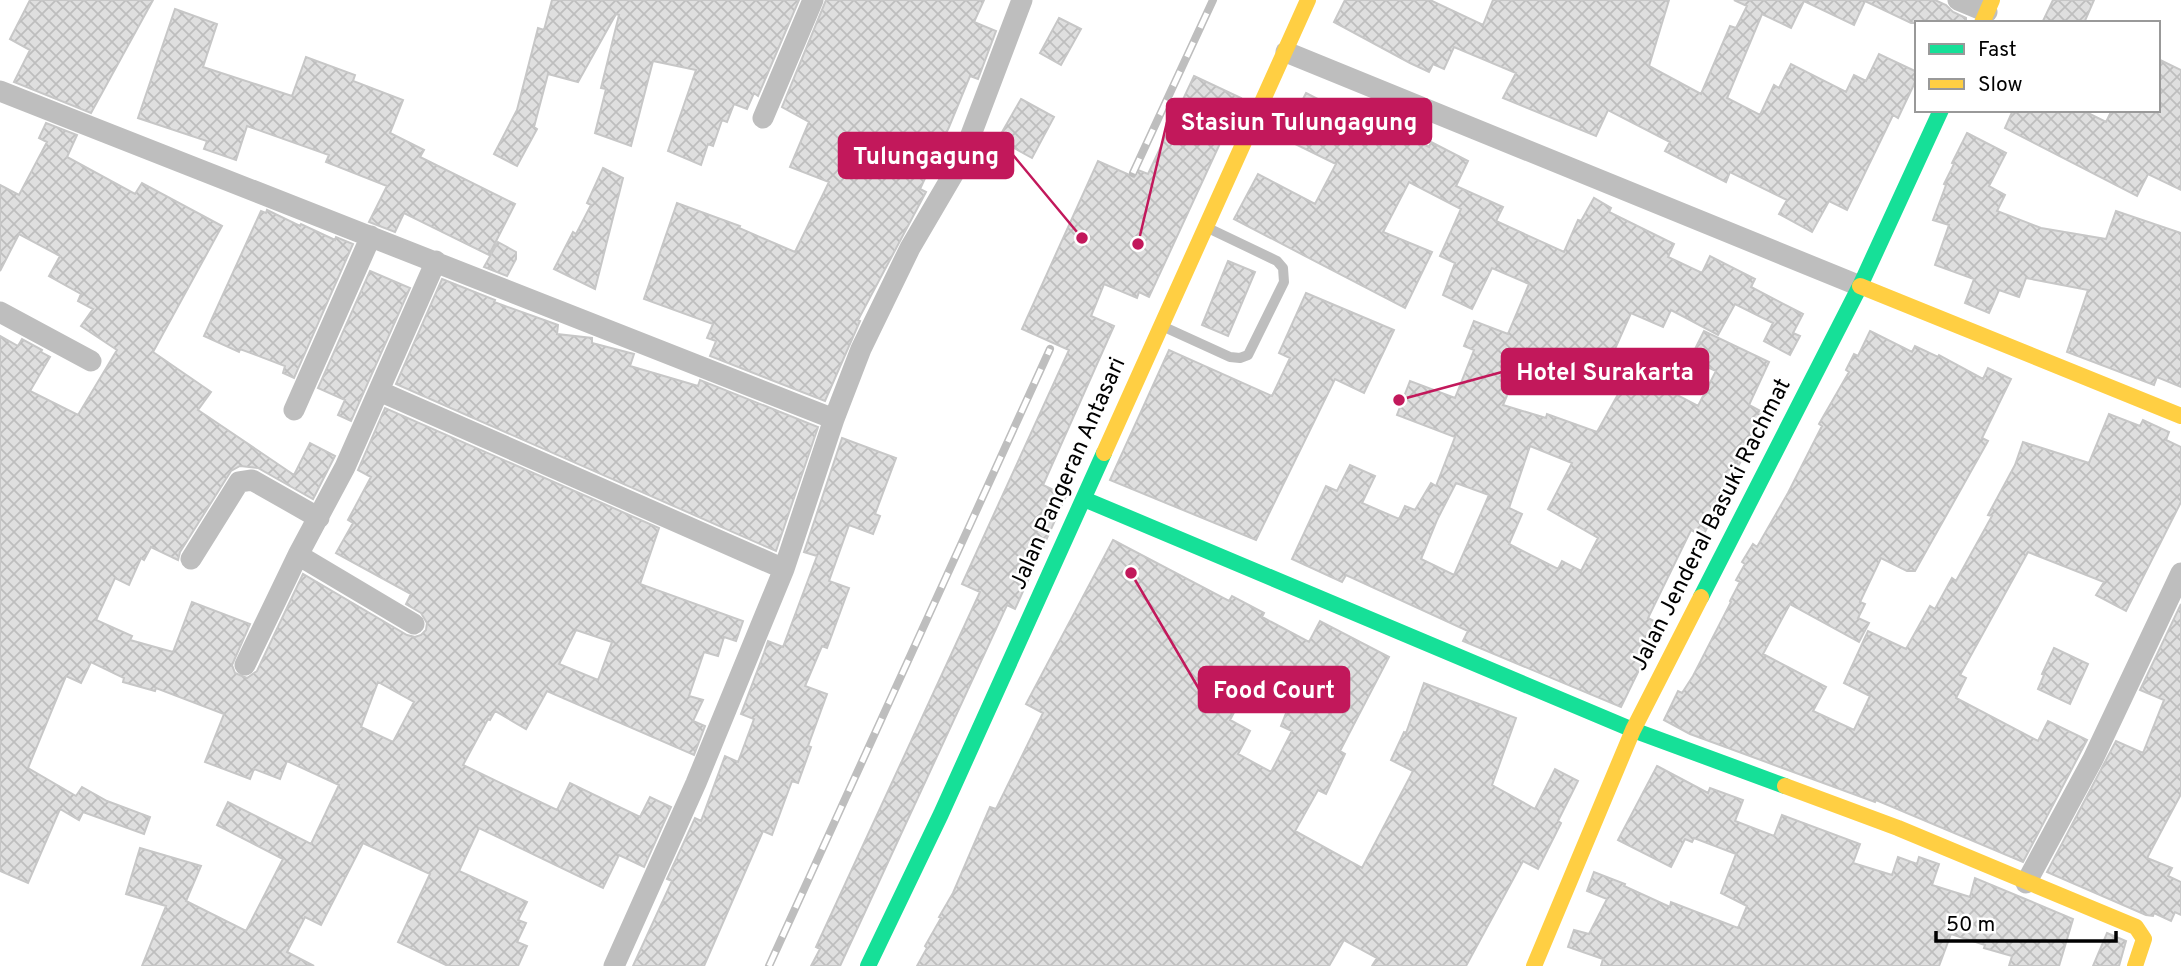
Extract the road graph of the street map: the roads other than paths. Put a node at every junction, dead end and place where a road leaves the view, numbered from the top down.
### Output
1 (813, 0) edge
2 (1022, 0) edge
3 (1308, 0) edge
4 (1958, 0) edge
5 (1987, 12) edge
6 (1286, 51) junction
7 (0, 91) edge
8 (1940, 112) edge
9 (762, 118) dead end
10 (1205, 226) junction
11 (371, 236) junction
12 (436, 261) junction
13 (1860, 286) junction
14 (0, 312) edge
15 (1160, 324) junction
16 (90, 361) dead end
17 (379, 391) junction
18 (294, 410) dead end
19 (2181, 416) edge
20 (834, 419) junction
21 (1084, 499) junction
22 (319, 518) junction
23 (298, 555) junction
24 (191, 559) dead end
25 (784, 569) junction
26 (2181, 573) edge
27 (2175, 600) edge
28 (414, 624) dead end
29 (245, 665) dead end
30 (1633, 730) junction
31 (2026, 883) junction
32 (614, 966) edge
33 (868, 966) edge
34 (1534, 966) edge
35 (2135, 966) edge

1 - 9 street
2 - 20 street
3 - 6 street, Jalan Pangeran Antasari
4 - 5 street
6 - 10 street, Jalan Pangeran Antasari
6 - 13 street
7 - 11 street
8 - 13 street, Jalan Jenderal Basuki Rachmat
10 - 15 street, Jalan Pangeran Antasari
10 - 15 lane
11 - 12 street
11 - 18 street
12 - 17 street
12 - 20 street
13 - 19 street
13 - 30 street, Jalan Jenderal Basuki Rachmat
14 - 16 street
15 - 21 street, Jalan Pangeran Antasari
17 - 22 street
17 - 25 street
20 - 25 street
21 - 30 street
21 - 33 street, Jalan Pangeran Antasari
22 - 23 street
22 - 24 street
23 - 28 street
23 - 29 street
25 - 32 street
26 - 27 street
27 - 31 street
30 - 31 street
30 - 34 street, Jalan Jenderal Basuki Rachmat
31 - 35 street

